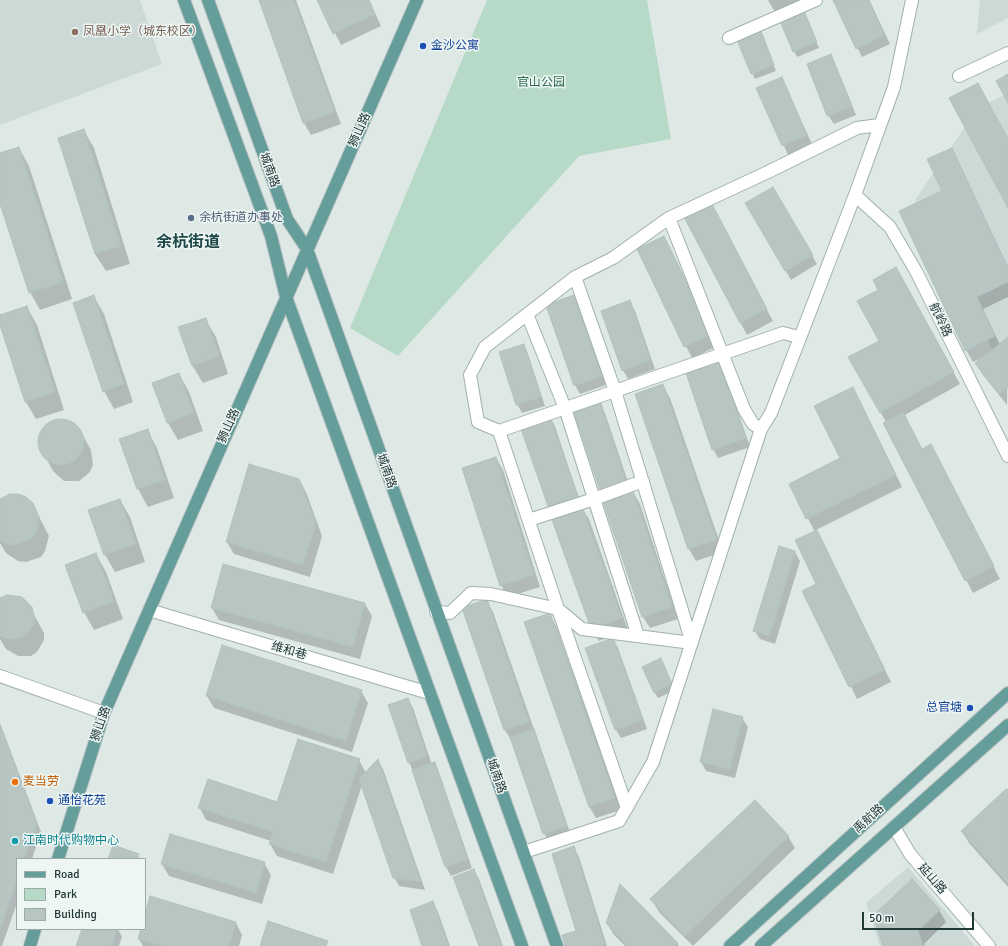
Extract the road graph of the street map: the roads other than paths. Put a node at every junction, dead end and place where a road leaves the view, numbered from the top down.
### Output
1 (184, 0) edge
2 (208, 0) edge
3 (417, 0) edge
4 (816, 0) edge
5 (912, 0) edge
6 (729, 38) dead end
7 (1008, 53) edge
8 (959, 76) dead end
9 (879, 125) junction
10 (856, 195) junction
11 (668, 218) junction
12 (308, 249) junction
13 (575, 277) junction
14 (286, 297) junction
15 (527, 314) junction
16 (800, 337) junction
17 (723, 353) junction
18 (615, 391) junction
19 (565, 408) junction
20 (761, 429) junction
21 (499, 431) junction
22 (1008, 456) edge
23 (643, 481) junction
24 (594, 499) junction
25 (528, 520) junction
26 (558, 609) junction
27 (149, 610) junction
28 (436, 612) junction
29 (638, 636) junction
30 (692, 643) junction
31 (0, 676) edge
32 (429, 693) junction
33 (1008, 693) edge
34 (104, 713) junction
35 (1008, 725) edge
36 (627, 808) junction
37 (894, 827) junction
38 (524, 852) junction
39 (58, 858) edge
40 (35, 930) edge
41 (30, 946) edge
42 (522, 946) edge
43 (557, 946) edge
44 (730, 946) edge
45 (761, 946) edge
46 (989, 946) edge

1 - 14 main road, 城南路
2 - 12 main road, 城南路
3 - 12 main road, 狮山路
4 - 6 street
5 - 9 street
7 - 8 street
9 - 10 street
9 - 11 street
10 - 16 street
10 - 22 street, 航岭路
11 - 13 street
11 - 17 street
12 - 14 main road, 狮山路
12 - 28 main road, 城南路
13 - 15 street
13 - 18 street
14 - 27 main road, 狮山路
14 - 32 main road, 城南路
15 - 19 street
15 - 21 street
16 - 17 street
16 - 20 street
17 - 18 street
17 - 20 street
18 - 19 street
18 - 23 street
19 - 21 street
19 - 24 street
20 - 30 street
21 - 25 street
23 - 24 street
23 - 30 street
24 - 25 street
24 - 29 street
25 - 26 street
26 - 28 street
26 - 29 street
26 - 36 street
27 - 32 street, 维和巷
27 - 34 main road, 狮山路
28 - 38 main road, 城南路
29 - 30 street
30 - 36 street
31 - 34 street
32 - 42 main road, 城南路
33 - 44 main road, 禹航路
34 - 39 main road, 狮山路
35 - 37 main road, 禹航路
36 - 38 street
37 - 45 main road, 禹航路
37 - 46 street, 延山路
38 - 43 main road, 城南路
40 - 41 main road

